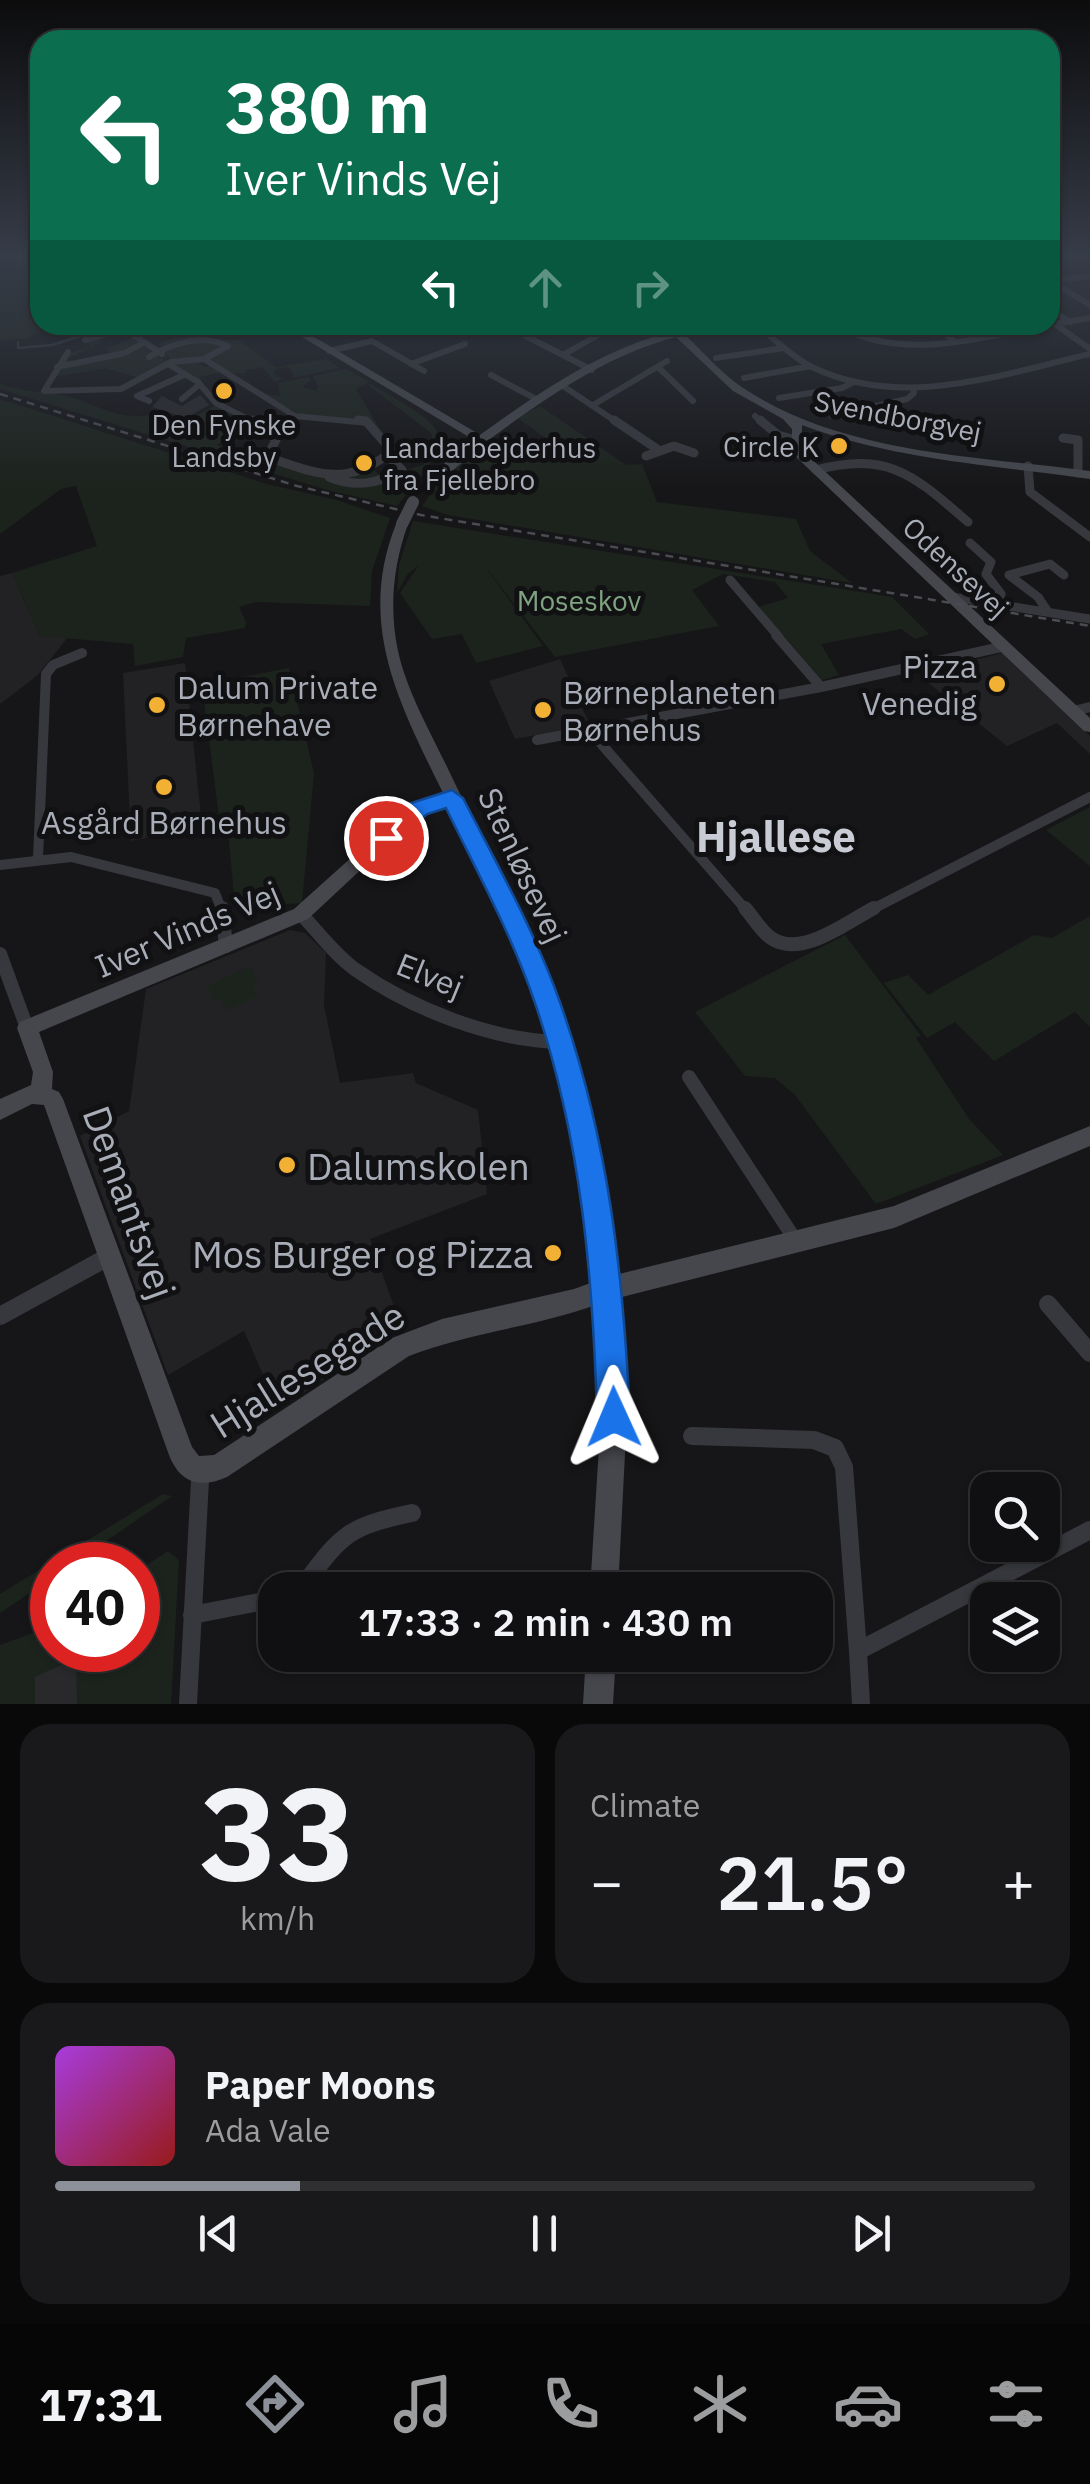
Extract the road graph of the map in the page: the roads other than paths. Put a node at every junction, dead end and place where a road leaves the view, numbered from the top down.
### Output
1 (1064, 334) edge
2 (103, 335) edge
3 (136, 335) edge
4 (303, 335) edge
5 (524, 335) edge
6 (598, 335) edge
7 (663, 335) edge
8 (675, 335) edge
9 (676, 335) edge
10 (766, 335) edge
11 (852, 335) edge
12 (947, 335) edge
13 (986, 335) edge
14 (227, 336) dead end
15 (211, 339) junction
16 (953, 340) junction
17 (144, 342) junction
18 (466, 344) dead end
19 (784, 348) junction
20 (158, 351) junction
21 (329, 351) junction
22 (1090, 351) edge
23 (562, 355) junction
24 (146, 359) dead end
25 (204, 359) junction
26 (667, 361) dead end
27 (716, 362) junction
28 (170, 363) junction
29 (59, 364) junction
30 (411, 364) junction
31 (811, 366) junction
32 (658, 367) junction
33 (592, 370) junction
34 (424, 372) dead end
35 (184, 375) junction
36 (491, 376) dead end
37 (854, 382) junction
38 (740, 383) junction
39 (200, 384) junction
40 (563, 386) junction
41 (913, 388) junction
42 (779, 398) dead end
43 (182, 399) dead end
44 (538, 400) junction
45 (148, 401) dead end
46 (692, 401) dead end
47 (593, 405) junction
48 (755, 416) dead end
49 (832, 416) dead end
50 (788, 418) junction
51 (814, 426) junction
52 (473, 438) junction
53 (1062, 438) dead end
54 (796, 440) junction
55 (660, 451) junction
56 (694, 453) dead end
57 (387, 455) junction
58 (646, 456) dead end
59 (1028, 466) junction
60 (816, 470) junction
61 (1084, 474) edge
62 (329, 476) junction
63 (960, 519) dead end
64 (1090, 537) edge
65 (970, 543) dead end
66 (1064, 574) dead end
67 (730, 580) dead end
68 (952, 597) junction
69 (997, 604) junction
70 (1048, 612) junction
71 (1090, 619) edge
72 (1000, 646) junction
73 (82, 653) dead end
74 (821, 688) junction
75 (1082, 709) edge
76 (1090, 726) edge
77 (590, 730) junction
78 (537, 740) dead end
79 (1090, 797) edge
80 (452, 798) junction
81 (38, 858) junction
82 (0, 865) edge
83 (302, 914) junction
84 (226, 946) junction
85 (0, 954) edge
86 (27, 1028) junction
87 (561, 1042) junction
88 (689, 1077) dead end
89 (41, 1094) junction
90 (0, 1110) edge
91 (1090, 1136) edge
92 (798, 1244) junction
93 (110, 1256) junction
94 (609, 1288) junction
95 (1048, 1304) dead end
96 (0, 1316) edge
97 (1090, 1353) edge
98 (692, 1436) dead end
99 (204, 1471) junction
100 (412, 1513) dead end
101 (1090, 1530) edge
102 (314, 1572) edge
103 (605, 1572) edge
104 (258, 1602) edge
105 (192, 1615) junction
106 (858, 1651) junction
107 (600, 1672) edge
108 (188, 1704) edge
109 (598, 1704) edge
110 (861, 1704) edge

1 - 22 street
2 - 29 street
3 - 17 street
4 - 21 street
5 - 23 street
6 - 23 street
7 - 33 street, Stenløsevej
8 - 38 street
9 - 27 street, Svendborgvej
10 - 19 street
11 - 16 street
12 - 16 street
13 - 16 street
14 - 15 street
15 - 20 street
15 - 25 street
17 - 20 street
17 - 29 street
18 - 30 street
19 - 27 street
19 - 31 street
20 - 24 street
20 - 28 street
21 - 30 street
21 - 52 street
22 - 41 street
23 - 33 street
25 - 28 street
25 - 57 street
26 - 32 street
27 - 38 street, Svendborgvej
28 - 29 street
28 - 35 street
30 - 34 street
31 - 37 street
31 - 38 street
32 - 46 street
32 - 47 street
33 - 40 street, Stenløsevej
35 - 39 street
35 - 45 street
36 - 44 street
37 - 41 street
37 - 42 street
38 - 50 street, Svendborgvej
39 - 43 street
39 - 62 street
40 - 44 street, Stenløsevej
40 - 47 street
41 - 49 street
44 - 52 street, Stenløsevej
47 - 55 street
48 - 54 street, Odensevej
50 - 51 street, Svendborgvej
50 - 54 street, Odensevej
51 - 54 street
51 - 59 street, Svendborgvej
52 - 80 street, Stenløsevej, bridge
53 - 61 street, Svendborgvej
54 - 60 street, Odensevej
55 - 56 street
55 - 58 street
57 - 62 street
57 - 62 street
59 - 61 street, Svendborgvej
59 - 64 street
60 - 63 street
60 - 68 street, Odensevej
65 - 69 street
66 - 70 street
67 - 74 street
68 - 69 street
68 - 72 street, Odensevej
69 - 70 street
70 - 71 street
72 - 74 street
72 - 75 street, Odensevej
73 - 81 street
74 - 77 street
75 - 76 street, Odensevej
77 - 78 street
77 - 79 street
80 - 83 street, Iver Vinds Vej
80 - 87 street, Stenløsevej
81 - 82 street
81 - 84 street
83 - 84 street, Iver Vinds Vej
83 - 87 street, Elvej
84 - 86 street, Iver Vinds Vej
85 - 86 street, Demantsvej
86 - 89 street, Demantsvej
87 - 94 street, Stenløsevej
88 - 92 street
89 - 90 street
89 - 93 street, Demantsvej
91 - 92 street, Hjallesegade
92 - 94 street, Hjallesegade
93 - 96 street
93 - 99 street, Demantsvej
94 - 99 street, Hjallesegade
94 - 103 street, Stenløsevej
95 - 97 street
98 - 106 street
99 - 105 street
100 - 102 street
101 - 106 street
104 - 105 street
105 - 108 street
106 - 110 street
107 - 109 street

